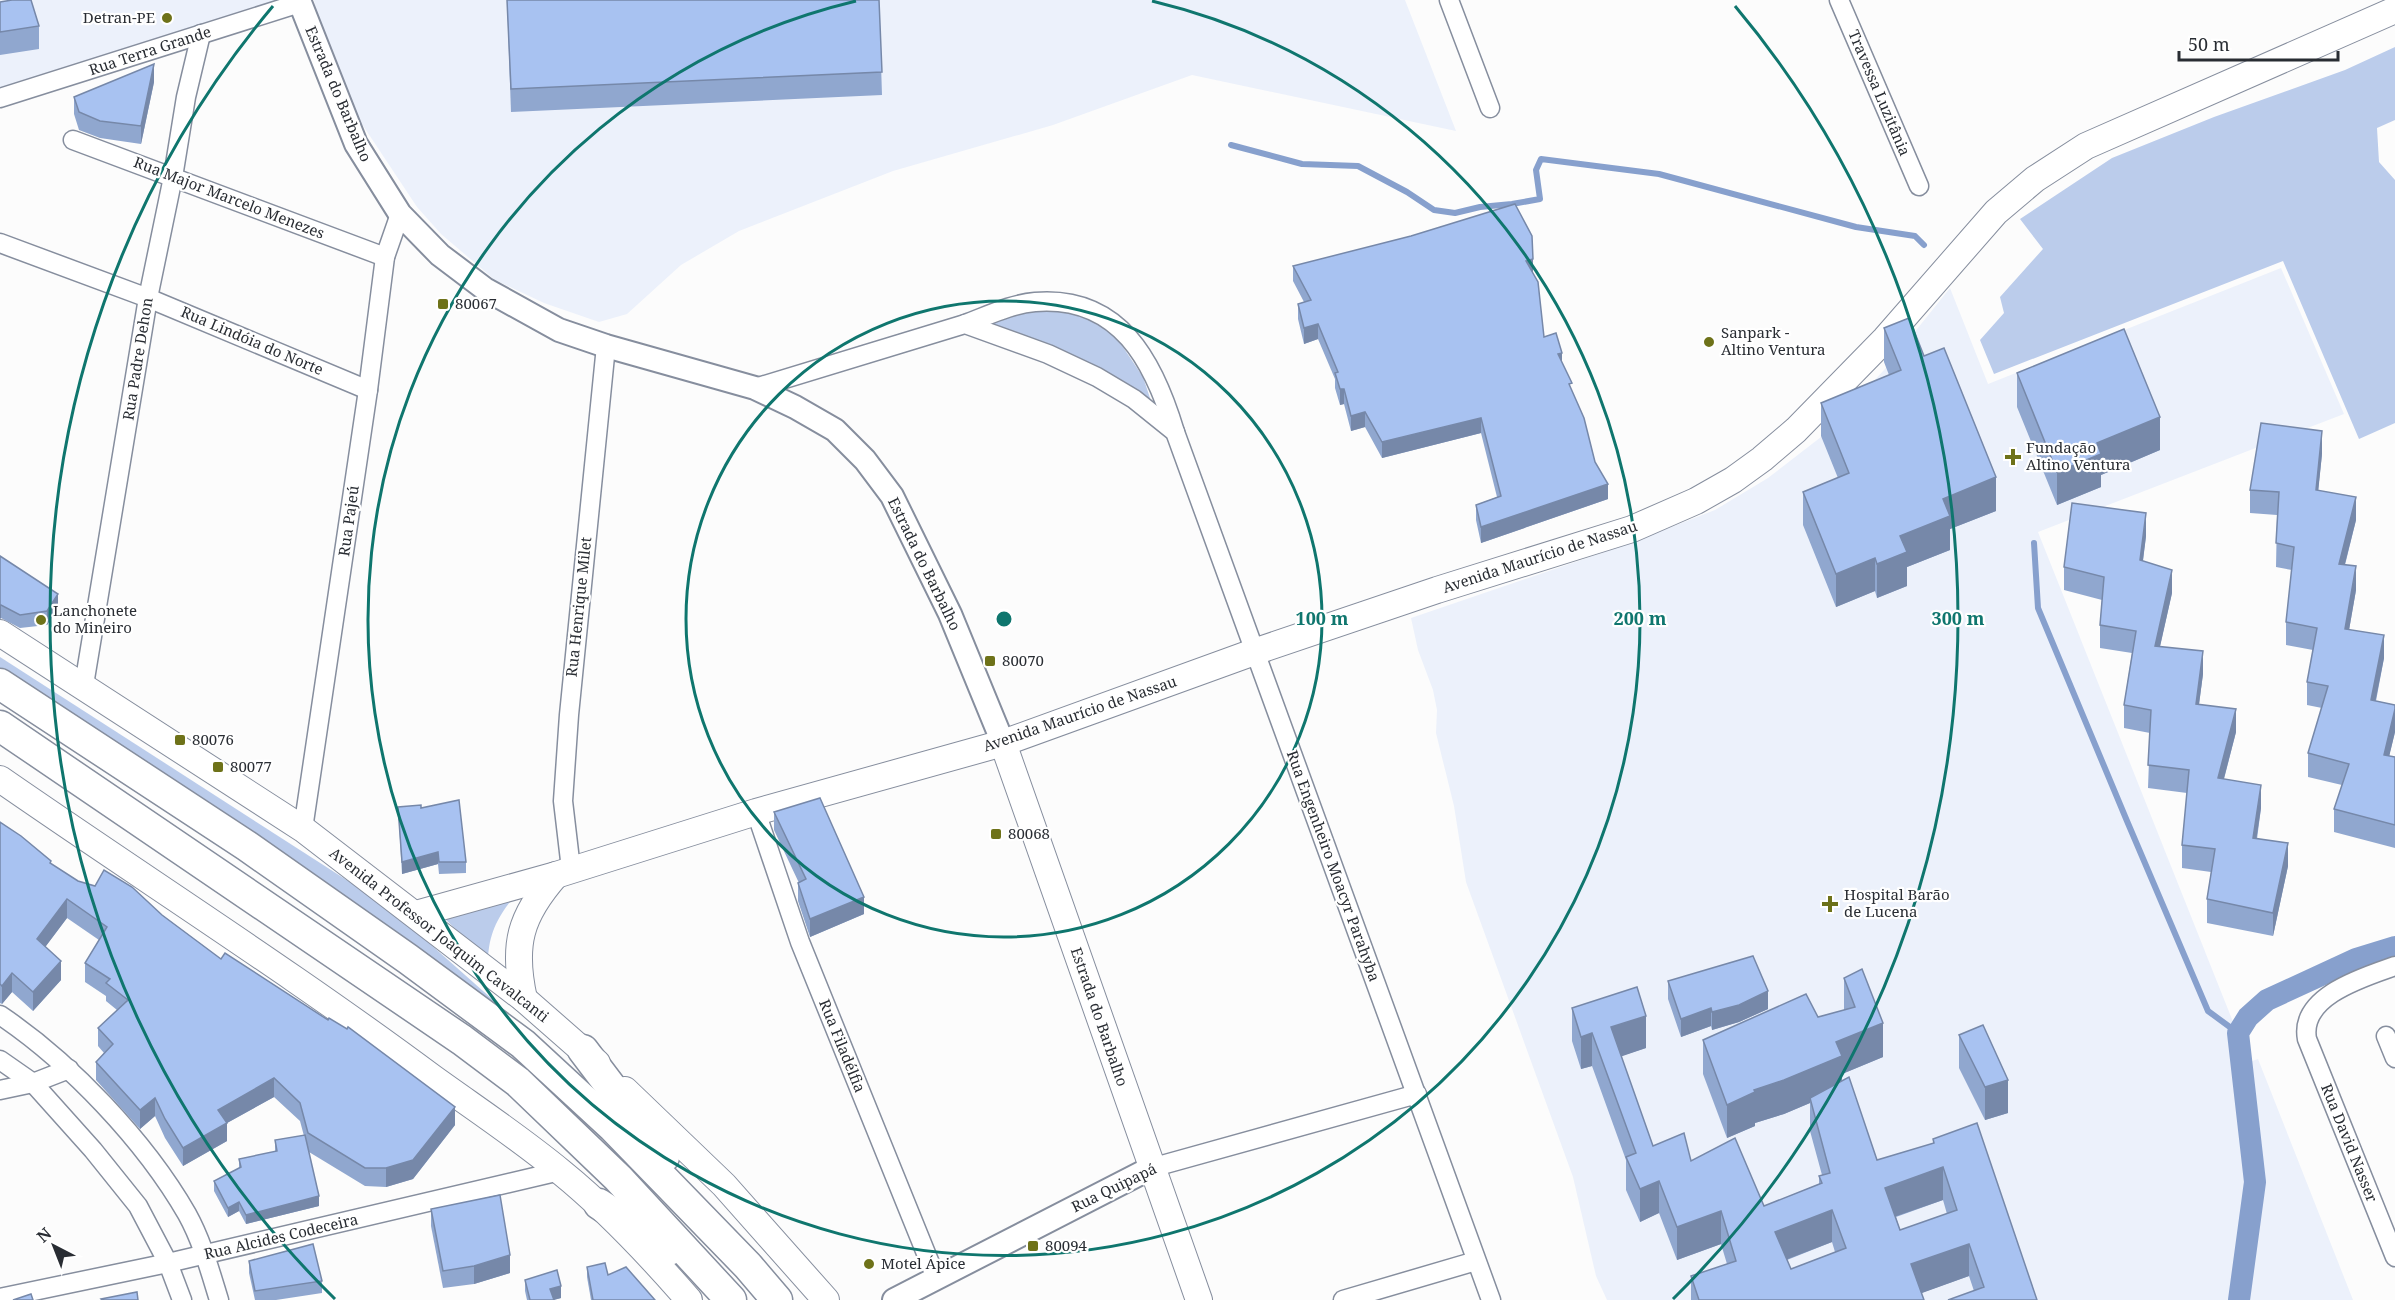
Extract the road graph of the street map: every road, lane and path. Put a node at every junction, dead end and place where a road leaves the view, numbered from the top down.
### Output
1 (1449, 0) edge
2 (1839, 0) edge
3 (299, 1) edge
4 (2395, 10) edge
5 (201, 34) junction
6 (0, 98) edge
7 (1490, 108) dead end
8 (73, 140) dead end
9 (173, 177) junction
10 (1919, 186) dead end
11 (400, 214) junction
12 (0, 243) edge
13 (385, 257) junction
14 (148, 298) junction
15 (965, 324) junction
16 (606, 346) junction
17 (755, 388) junction
18 (368, 390) junction
19 (1174, 432) junction
20 (0, 633) edge
21 (1254, 652) junction
22 (0, 684) edge
23 (84, 686) junction
24 (0, 726) edge
25 (1003, 743) junction
26 (0, 779) edge
27 (756, 812) junction
28 (303, 829) junction
29 (564, 872) junction
30 (416, 914) junction
31 (2395, 966) edge
32 (524, 999) junction
33 (0, 1015) edge
34 (2386, 1036) dead end
35 (583, 1050) junction
36 (2395, 1058) edge
37 (0, 1060) edge
38 (69, 1069) junction
39 (33, 1083) junction
40 (0, 1090) edge
41 (1417, 1094) junction
42 (1151, 1168) junction
43 (560, 1171) junction
44 (599, 1204) junction
45 (204, 1254) junction
46 (2395, 1257) edge
47 (1476, 1261) junction
48 (168, 1263) junction
49 (748, 1266) junction
50 (711, 1277) junction
51 (936, 1278) junction
52 (0, 1298) edge
53 (182, 1300) edge
54 (219, 1300) edge
55 (689, 1300) edge
56 (731, 1300) edge
57 (777, 1300) edge
58 (826, 1300) edge
59 (894, 1300) edge
60 (1200, 1300) edge
61 (1343, 1300) edge
62 (1491, 1300) edge

1 - 7 street
2 - 10 street, Travessa Luzitânia
3 - 5 street, Rua Terra Grande
3 - 11 street, Estrada do Barbalho
4 - 21 main road, Avenida Maurício de Nassau
5 - 6 street, Rua Terra Grande
5 - 9 street, Rua Padre Dehon
8 - 9 street, Rua Major Marcelo Menezes
9 - 13 street, Rua Major Marcelo Menezes
9 - 14 street, Rua Padre Dehon
11 - 13 street, Rua Pajeú
11 - 16 street, Estrada do Barbalho
12 - 14 street, Rua Lindóia do Norte
13 - 18 street, Rua Pajeú
14 - 18 street, Rua Lindóia do Norte
14 - 23 street, Rua Padre Dehon
15 - 17 street, Rua Engenheiro Moacyr Parahyba
15 - 19 street
15 - 19 street, Rua Engenheiro Moacyr Parahyba
16 - 17 street, Estrada do Barbalho
16 - 29 street, Rua Henrique Milet
17 - 25 street, Estrada do Barbalho
18 - 28 street, Rua Pajeú
19 - 21 street, Rua Engenheiro Moacyr Parahyba
20 - 23 main road, Avenida Professor Joaquim Cavalcanti
21 - 25 main road, Avenida Maurício de Nassau
21 - 41 street, Rua Engenheiro Moacyr Parahyba
22 - 49 highway
23 - 28 main road, Avenida Professor Joaquim Cavalcanti
24 - 50 highway
25 - 27 main road, Avenida Maurício de Nassau
25 - 42 main road, Estrada do Barbalho
26 - 43 main road
27 - 29 main road, Avenida Maurício de Nassau
27 - 51 street, Rua Filadélfia
28 - 30 main road, Avenida Professor Joaquim Cavalcanti
29 - 30 main road, Avenida Maurício de Nassau
29 - 32 main road
30 - 32 main road, Avenida Professor Joaquim Cavalcanti
31 - 46 street, Rua David Nasser
32 - 35 main road, Avenida Professor Joaquim Cavalcanti
33 - 38 street
34 - 36 street
35 - 49 highway
35 - 58 main road, Avenida Professor Joaquim Cavalcanti
37 - 39 street
38 - 39 street
38 - 45 street
39 - 40 street
39 - 48 street
41 - 42 street, Rua Quipapá
41 - 47 street, Rua Engenheiro Moacyr Parahyba
42 - 51 street, Rua Quipapá
42 - 60 main road, Estrada do Barbalho
43 - 44 main road
43 - 45 street, Rua Alcides Codeceira
44 - 50 highway
44 - 55 main road
45 - 48 street, Rua Alcides Codeceira
45 - 54 street
47 - 61 street
47 - 62 street, Rua Engenheiro Moacyr Parahyba
48 - 52 street, Rua Alcides Codeceira
48 - 53 street
49 - 57 highway
50 - 56 highway
51 - 59 street, Rua Quipapá

